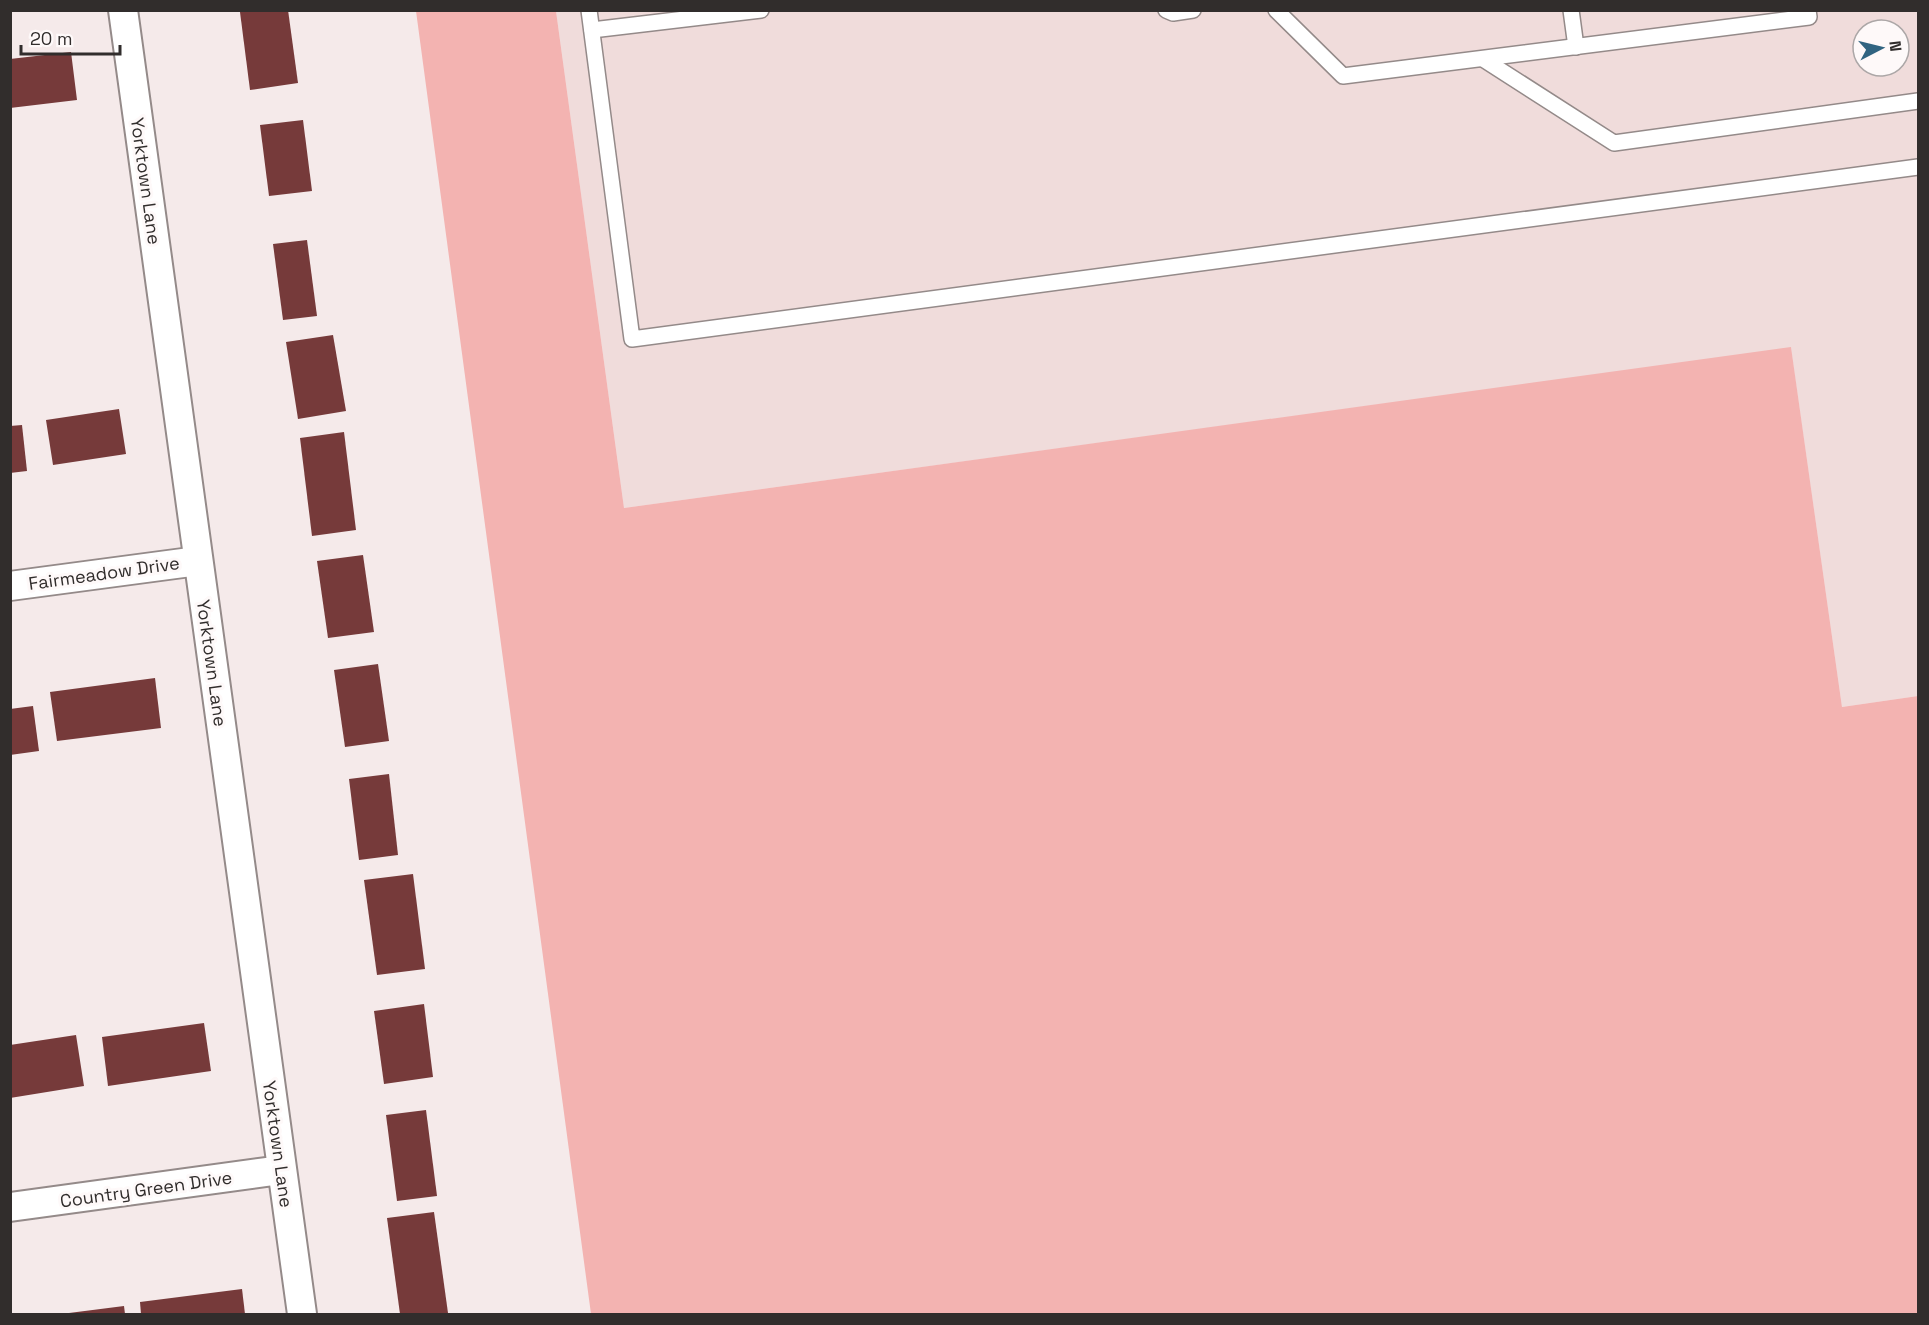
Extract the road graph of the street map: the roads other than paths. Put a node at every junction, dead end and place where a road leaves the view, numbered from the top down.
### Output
1 (123, 10) edge
2 (589, 10) edge
3 (761, 10) edge
4 (1166, 10) edge
5 (1193, 10) edge
6 (1276, 10) edge
7 (1571, 10) edge
8 (1808, 10) edge
9 (591, 30) junction
10 (1576, 47) junction
11 (1482, 58) junction
12 (1918, 101) edge
13 (1918, 167) edge
14 (198, 561) junction
15 (10, 586) edge
16 (281, 1170) junction
17 (10, 1207) edge
18 (302, 1314) edge

1 - 14 street, Yorktown Lane
2 - 9 lane
3 - 9 lane
4 - 5 lane
6 - 11 lane
7 - 10 lane
8 - 10 lane
9 - 13 lane
10 - 11 lane
11 - 12 lane
14 - 15 street, Fairmeadow Drive
14 - 16 street, Yorktown Lane
16 - 17 street, Country Green Drive
16 - 18 street, Yorktown Lane

